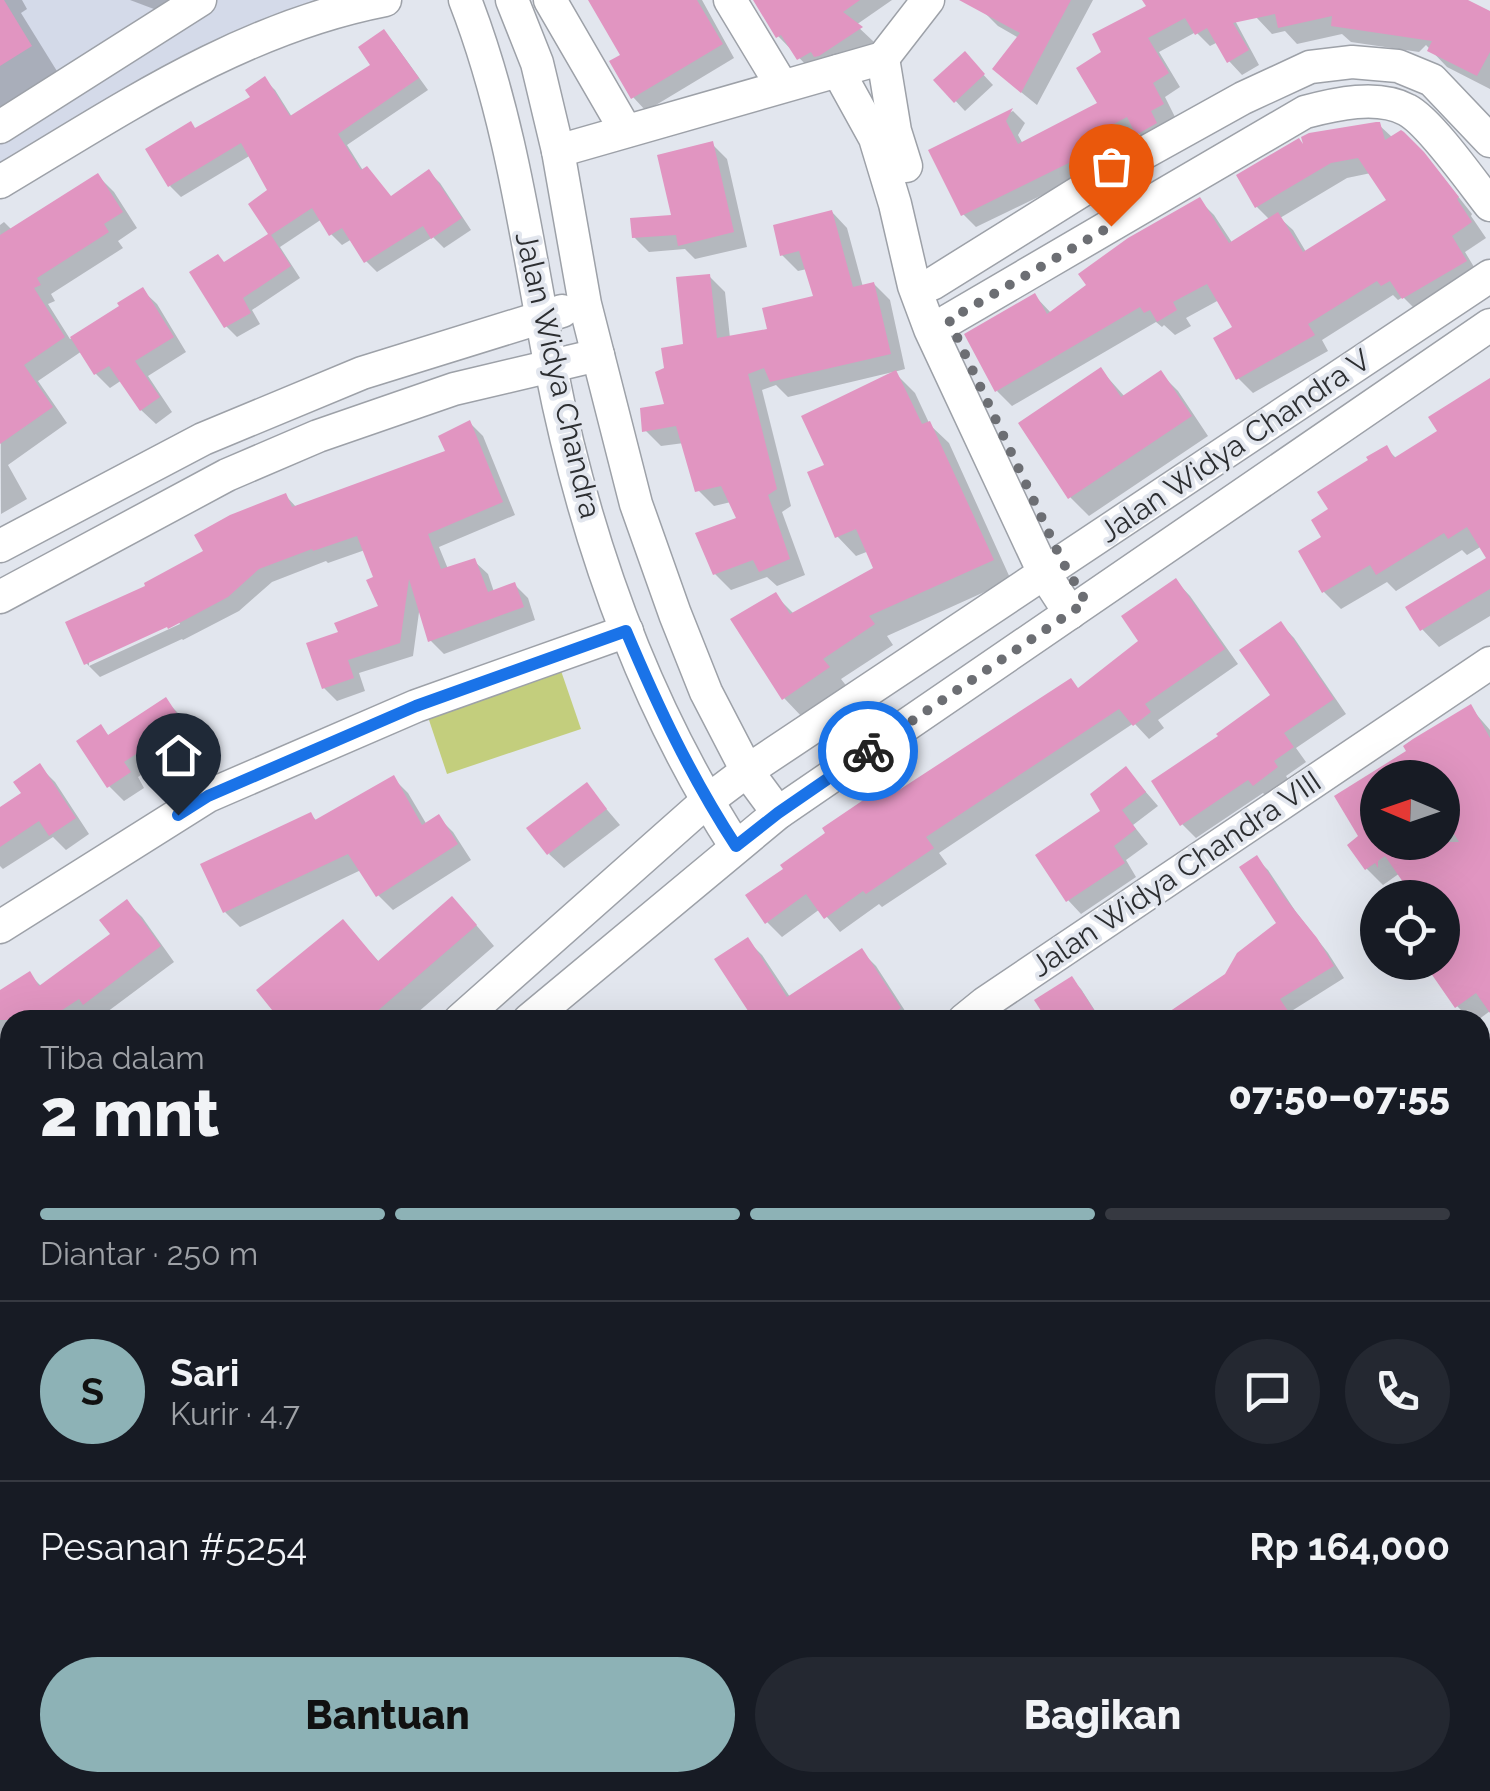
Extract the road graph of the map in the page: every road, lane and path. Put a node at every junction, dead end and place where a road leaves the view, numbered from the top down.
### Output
1 (200, 0) edge
2 (385, 0) edge
3 (465, 0) edge
4 (512, 0) edge
5 (550, 0) edge
6 (730, 0) edge
7 (928, 0) edge
8 (883, 58) junction
9 (838, 71) junction
10 (782, 86) junction
11 (0, 127) edge
12 (626, 131) junction
13 (1490, 141) edge
14 (558, 150) junction
15 (0, 182) edge
16 (1490, 205) edge
17 (1490, 276) edge
18 (932, 284) junction
19 (586, 304) junction
20 (543, 317) junction
21 (949, 320) junction
22 (1490, 325) edge
23 (598, 355) junction
24 (551, 367) junction
25 (0, 546) edge
26 (1053, 567) junction
27 (0, 597) edge
28 (1078, 607) junction
29 (626, 631) junction
30 (1490, 662) edge
31 (747, 770) junction
32 (706, 802) junction
33 (778, 813) junction
34 (736, 846) junction
35 (0, 927) edge
36 (471, 1010) edge
37 (542, 1010) edge
38 (985, 1010) edge

1 - 11 street
2 - 15 street
3 - 20 street, Jalan Widya Chandra
4 - 14 street, Jalan Widya Chandra
5 - 12 street
6 - 10 street
7 - 8 street
8 - 9 street
8 - 18 street
9 - 10 street
9 - 26 street
10 - 12 street
12 - 14 street
13 - 18 street
14 - 19 street, Jalan Widya Chandra
16 - 21 street
17 - 26 street, Jalan Widya Chandra V
18 - 21 street
19 - 20 street
19 - 23 street, Jalan Widya Chandra
20 - 24 street, Jalan Widya Chandra
20 - 25 street
21 - 26 street
22 - 28 street, Jalan Widya Chandra V
23 - 24 street
23 - 31 street, Jalan Widya Chandra
24 - 27 street
24 - 29 street, Jalan Widya Chandra
26 - 28 street
26 - 31 street, Jalan Widya Chandra V
28 - 33 street, Jalan Widya Chandra V
29 - 32 street, Jalan Widya Chandra
29 - 35 street
30 - 38 street, Jalan Widya Chandra VIII
31 - 32 street, Jalan Widya Chandra V
31 - 33 street, Jalan Widya Chandra
32 - 34 street, Jalan Widya Chandra
32 - 36 street, Jalan Widya Chandra V
33 - 34 street, Jalan Widya Chandra V
34 - 37 street, Jalan Widya Chandra V

